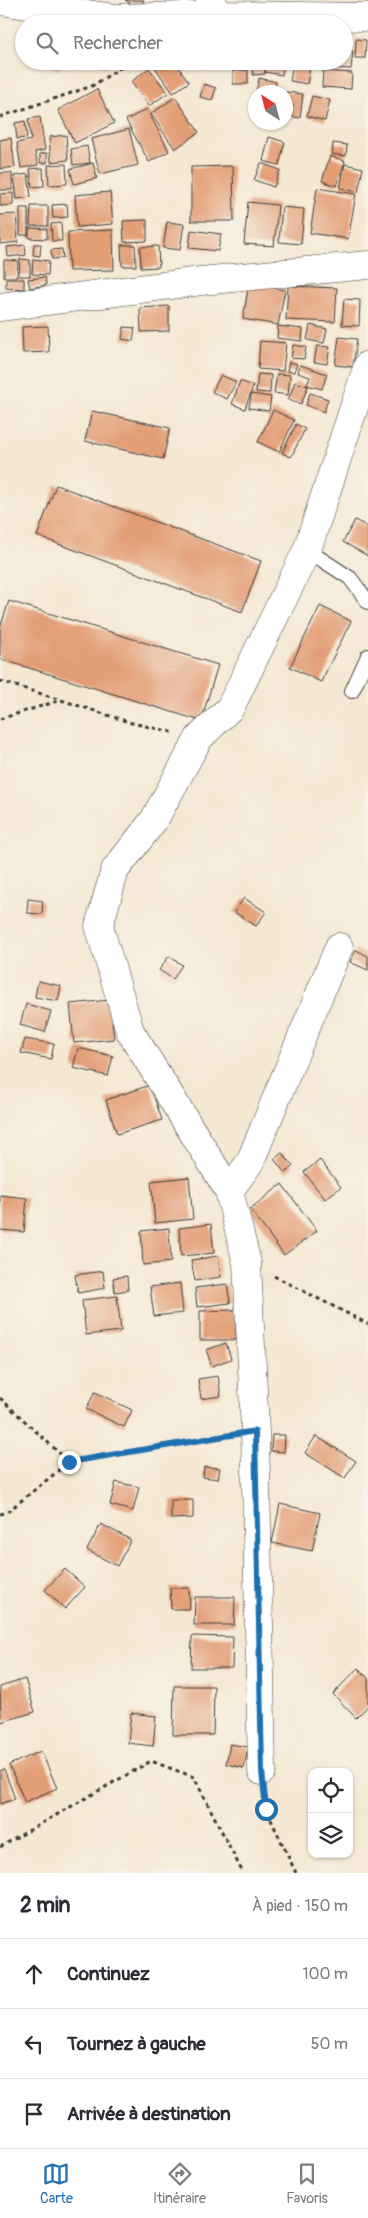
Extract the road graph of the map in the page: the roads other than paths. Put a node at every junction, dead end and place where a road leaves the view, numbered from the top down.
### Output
1 (0, 1) edge
2 (215, 8) edge
3 (94, 15) edge
4 (144, 15) edge
5 (334, 15) edge
6 (353, 16) edge
7 (368, 17) edge
8 (368, 266) edge
9 (0, 307) edge
10 (368, 365) edge
11 (307, 550) junction
12 (368, 602) edge
13 (368, 656) edge
14 (352, 691) dead end
15 (339, 947) dead end
16 (229, 1191) junction
17 (262, 1771) road end

1 - 3 street
2 - 4 street
2 - 5 street
6 - 7 street
8 - 9 street
10 - 11 street
11 - 12 lane
11 - 16 street
13 - 14 lane
15 - 16 street
16 - 17 street

